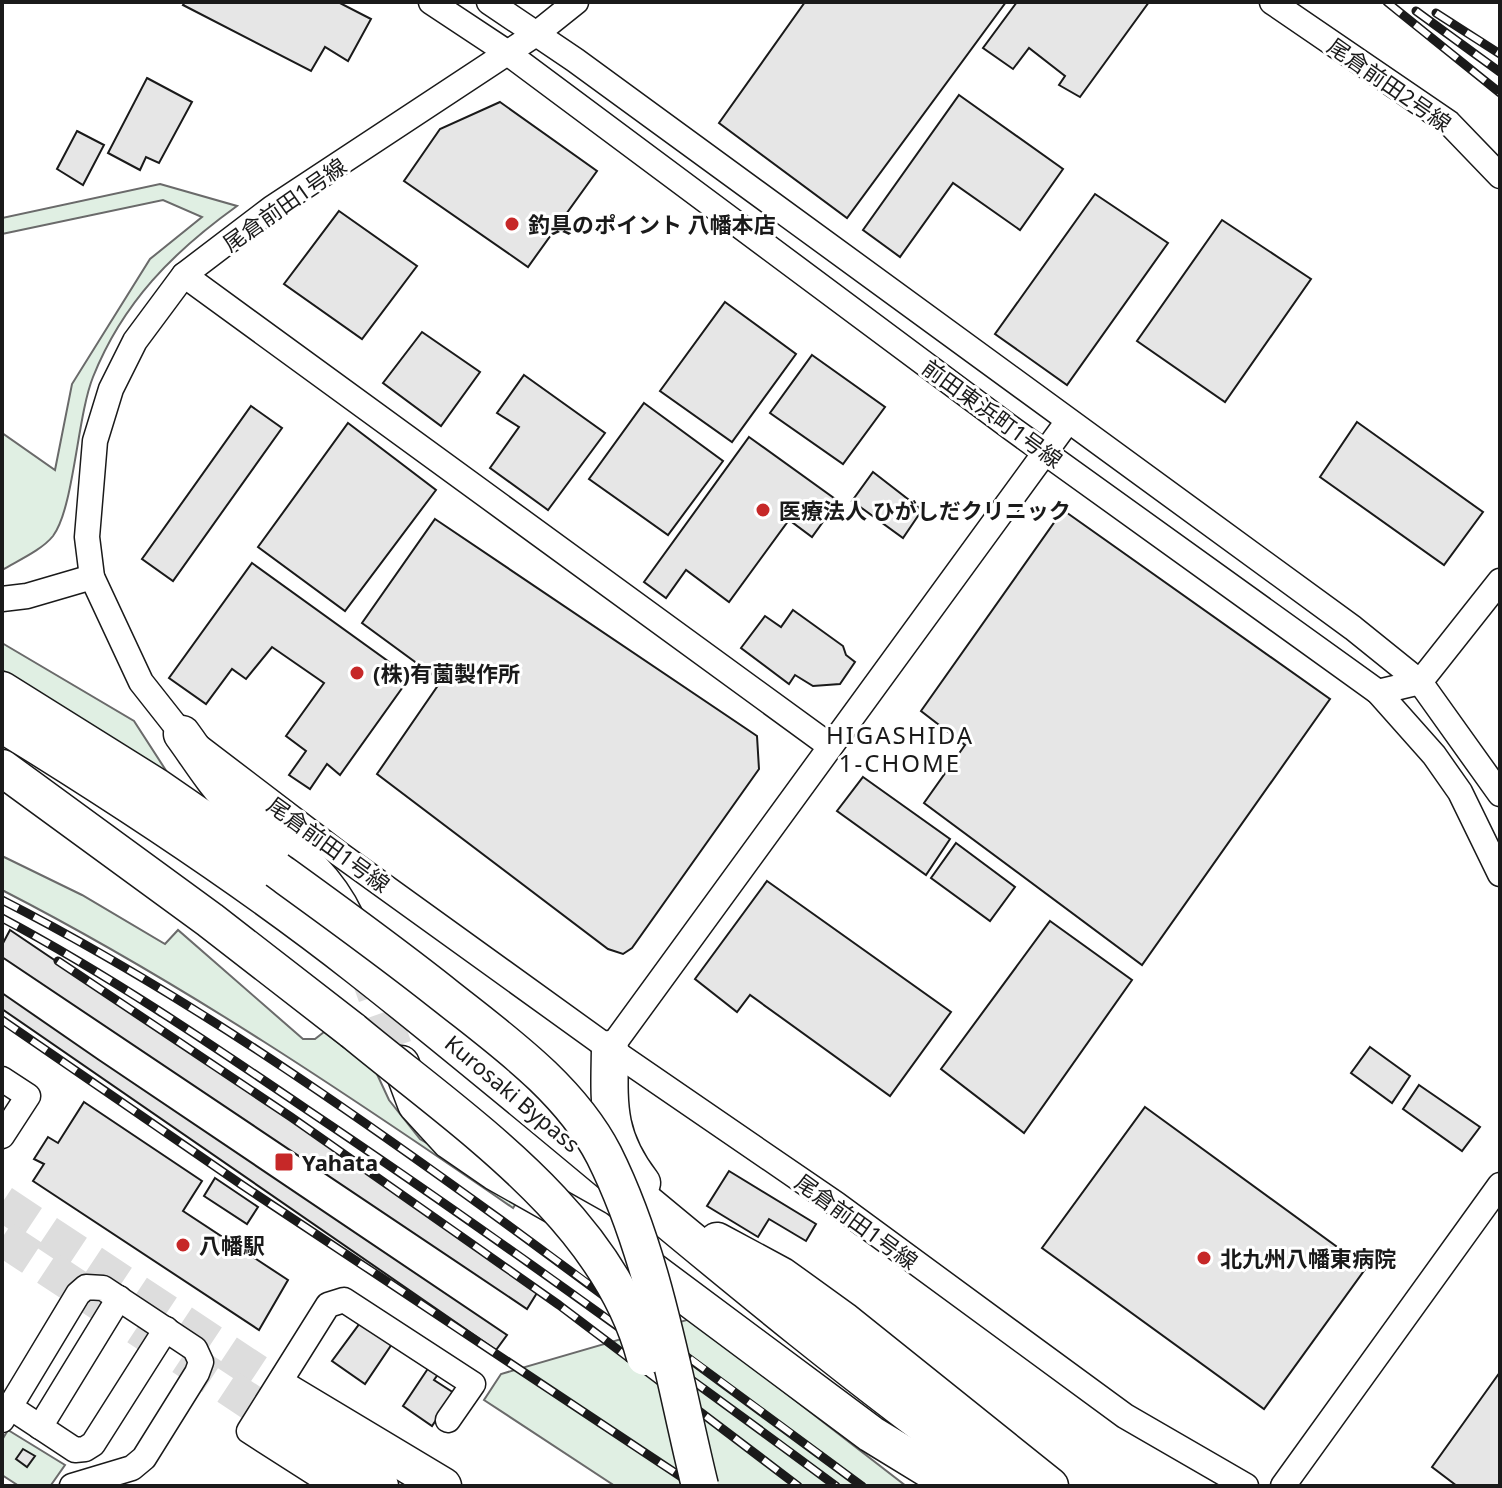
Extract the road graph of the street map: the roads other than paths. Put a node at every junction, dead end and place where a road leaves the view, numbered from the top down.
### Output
1 (431, 2) edge
2 (489, 2) edge
3 (576, 2) edge
4 (1272, 2) edge
5 (536, 34) junction
6 (505, 51) junction
7 (1500, 176) edge
8 (184, 275) junction
9 (1068, 421) junction
10 (1046, 452) junction
11 (92, 577) junction
12 (1500, 581) edge
13 (2, 599) edge
14 (1420, 682) junction
15 (2, 690) edge
16 (1378, 692) junction
17 (2, 724) edge
18 (182, 734) junction
19 (830, 746) junction
20 (2, 753) edge
21 (2, 768) edge
22 (1500, 794) edge
23 (1500, 874) edge
24 (354, 934) tunnel mouth
25 (394, 1047) tunnel mouth
26 (610, 1049) junction
27 (2, 1079) edge
28 (2, 1136) edge
29 (1500, 1185) edge
30 (119, 1298) junction
31 (166, 1329) junction
32 (6, 1414) edge
33 (448, 1420) dead end
34 (40, 1427) junction
35 (85, 1449) junction
36 (82, 1483) edge
37 (335, 1486) edge
38 (380, 1486) edge
39 (443, 1486) edge
40 (678, 1486) edge
41 (700, 1486) edge
42 (956, 1486) edge
43 (965, 1486) edge
44 (1007, 1486) edge
45 (1050, 1486) edge
46 (1246, 1486) edge
47 (1283, 1486) edge

1 - 6 street, 前田東浜町1号線
2 - 5 street, 前田東浜町1号線
3 - 5 street
4 - 7 street, 尾倉前田2号線
5 - 6 street, 尾倉前田1号線
5 - 9 street, 前田東浜町1号線
6 - 8 street, 尾倉前田1号線
6 - 10 street, 前田東浜町1号線
8 - 11 street, 尾倉前田1号線
8 - 19 street
9 - 10 street
9 - 14 street, 前田東浜町1号線
10 - 16 street, 前田東浜町1号線
10 - 19 street
11 - 13 street
11 - 18 street, 尾倉前田1号線
12 - 14 street
14 - 16 street
14 - 22 street, 前田東浜町1号線
15 - 41 highway, bridge
16 - 23 street, 前田東浜町1号線
17 - 44 highway, Kurosaki Bypass
18 - 24 highway
18 - 26 street, 尾倉前田1号線
19 - 26 street
20 - 43 highway, Kurosaki Bypass
21 - 40 highway, bridge
25 - 42 highway
26 - 45 highway
26 - 46 street, 尾倉前田1号線
27 - 28 street
29 - 47 street
30 - 31 street
30 - 32 street
30 - 34 street
31 - 35 street
31 - 36 street
32 - 34 street
33 - 37 street
34 - 35 street
35 - 36 street
38 - 39 highway

